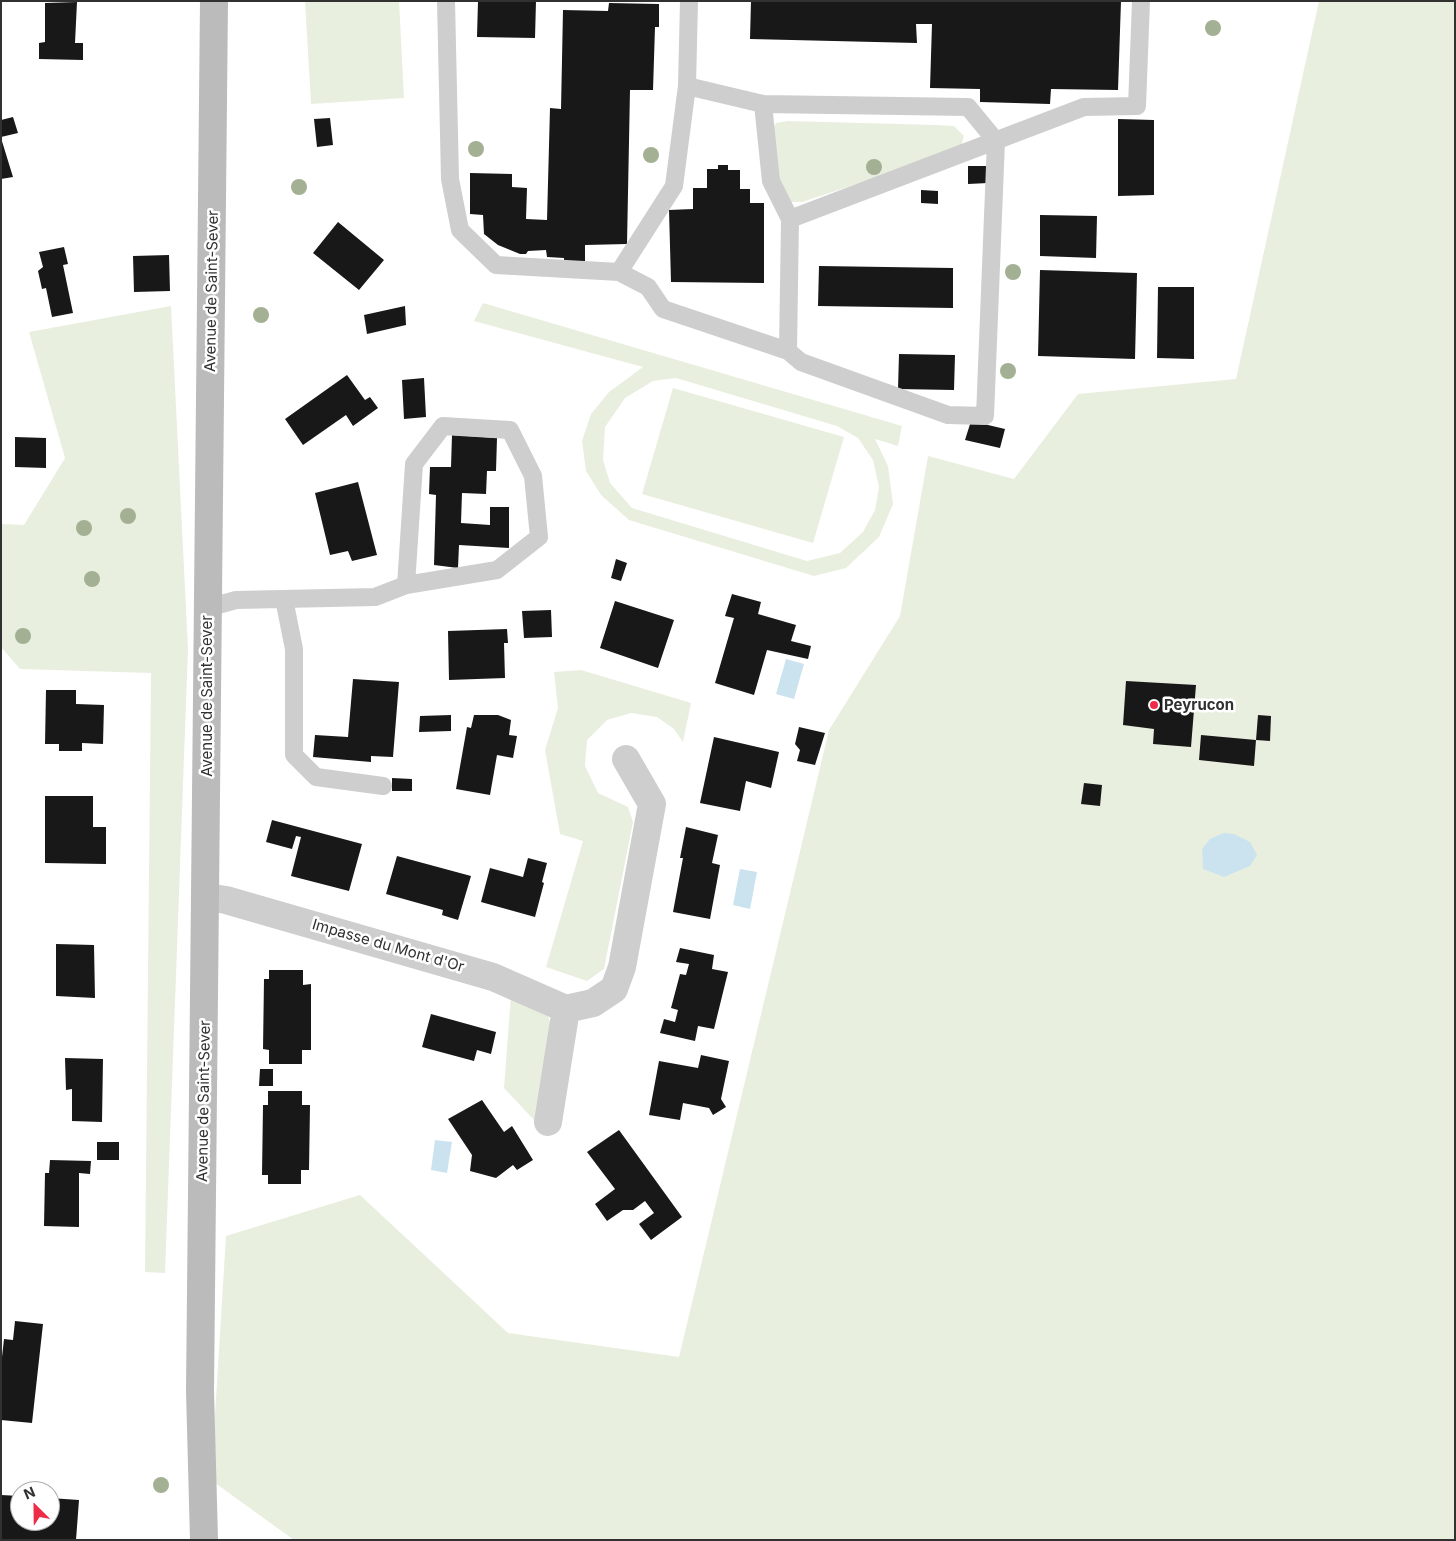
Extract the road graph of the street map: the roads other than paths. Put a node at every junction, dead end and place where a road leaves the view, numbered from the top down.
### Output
1 (214, 1) edge
2 (446, 1) edge
3 (689, 1) edge
4 (1141, 1) edge
5 (687, 86) junction
6 (763, 104) junction
7 (996, 140) junction
8 (790, 219) junction
9 (619, 272) junction
10 (788, 351) junction
11 (406, 585) junction
12 (284, 599) junction
13 (207, 608) junction
14 (626, 759) dead end
15 (382, 786) dead end
16 (207, 897) junction
17 (566, 1009) junction
18 (548, 1122) dead end
19 (200, 1391) junction
20 (192, 1540) edge
21 (204, 1540) edge

1 - 13 main road, Avenue de Saint-Sever
2 - 9 lane
3 - 5 lane
4 - 7 lane
5 - 6 lane
5 - 9 lane
6 - 7 lane
6 - 8 lane
7 - 8 lane
7 - 10 lane
8 - 10 lane
9 - 10 lane
11 - 11 lane
11 - 12 lane
12 - 13 lane
12 - 15 lane
13 - 16 main road, Avenue de Saint-Sever
14 - 17 street
16 - 17 street, Impasse du Mont d'Or
16 - 19 main road, Avenue de Saint-Sever
17 - 18 street
19 - 20 main road, Avenue de Saint-Sever
19 - 21 main road, Avenue de Saint-Sever

